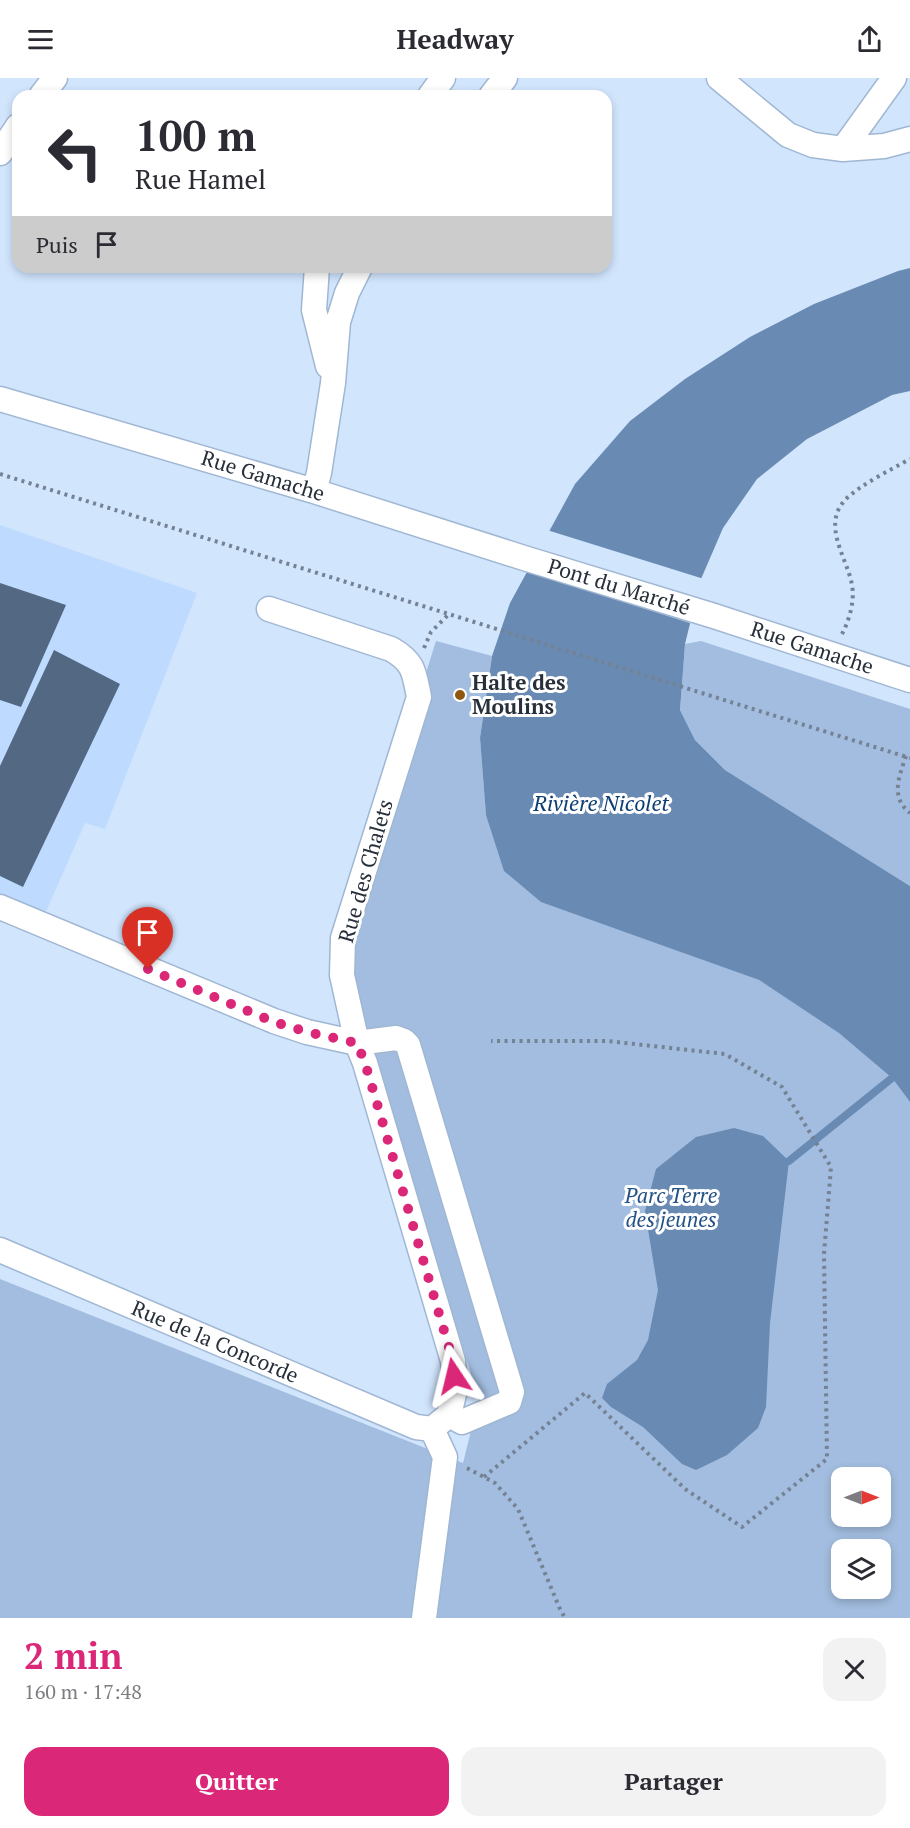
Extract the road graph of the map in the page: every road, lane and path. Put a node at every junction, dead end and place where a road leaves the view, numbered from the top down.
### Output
1 (55, 78) edge
2 (505, 78) edge
3 (719, 78) edge
4 (894, 78) edge
5 (46, 90) edge
6 (496, 90) edge
7 (12, 135) edge
8 (910, 139) edge
9 (843, 149) junction
10 (0, 153) edge
11 (317, 273) edge
12 (357, 273) edge
13 (333, 383) junction
14 (0, 399) edge
15 (910, 459) edge
16 (0, 474) edge
17 (314, 491) junction
18 (524, 558) joint
19 (268, 609) dead end
20 (448, 615) junction
21 (714, 616) joint
22 (842, 634) dead end
23 (414, 672) junction
24 (910, 680) edge
25 (908, 757) edge
26 (910, 813) edge
27 (0, 907) edge
28 (491, 1041) dead end
29 (357, 1043) junction
30 (0, 1250) edge
31 (440, 1422) junction
32 (445, 1456) junction
33 (484, 1477) junction
34 (423, 1618) edge
35 (565, 1618) edge

1 - 5 street
2 - 6 street
3 - 9 street
4 - 9 street
7 - 10 street
8 - 9 street
11 - 13 street
12 - 13 street
13 - 17 street
14 - 17 street, Rue Gamache
15 - 22 path
16 - 20 path
17 - 18 street, Rue Gamache
18 - 21 street, Pont du Marché
19 - 23 street
20 - 23 path
20 - 25 path
21 - 24 street, Rue Gamache
23 - 29 street, Rue des Chalets
25 - 26 path
27 - 29 street
28 - 33 path
29 - 31 street, Rue des Chalets
29 - 31 street, Rue de la Concorde
30 - 31 street, Rue de la Concorde
31 - 32 street
32 - 33 path
32 - 34 street
33 - 35 path

